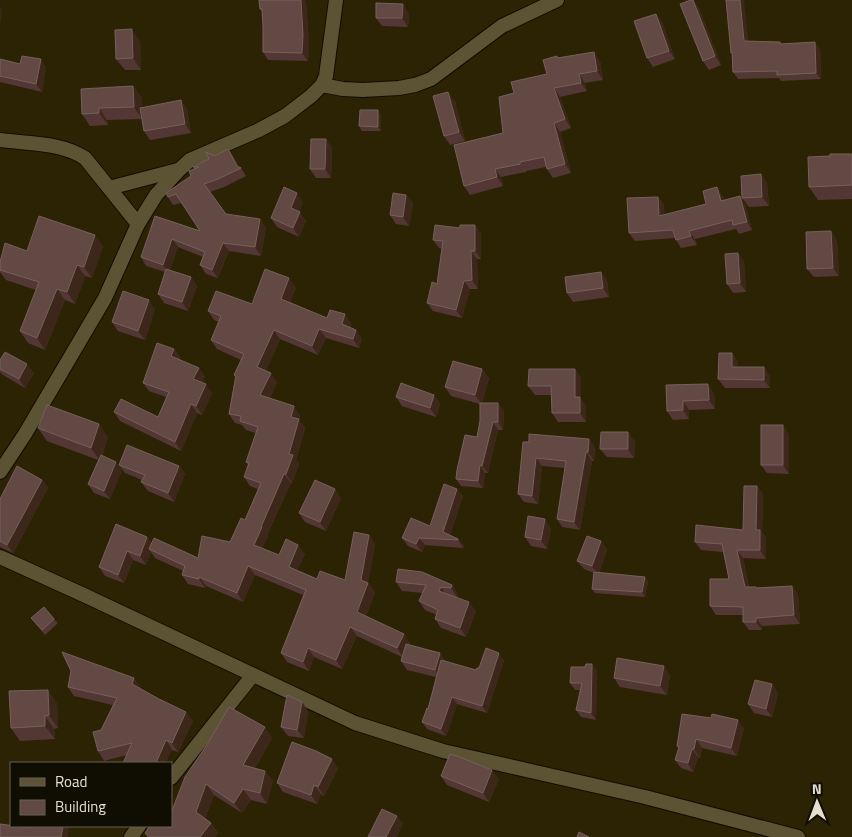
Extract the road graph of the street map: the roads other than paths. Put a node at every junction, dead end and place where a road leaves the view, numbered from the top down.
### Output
1 (336, 0) edge
2 (558, 0) edge
3 (322, 84) junction
4 (0, 140) edge
5 (179, 170) junction
6 (109, 188) junction
7 (138, 224) junction
8 (0, 472) edge
9 (0, 557) edge
10 (252, 675) junction
11 (172, 777) edge
12 (798, 837) edge

1 - 3 street
2 - 3 street
3 - 5 street
4 - 6 street
5 - 6 street
5 - 7 street
6 - 7 street
7 - 8 street
9 - 10 street
10 - 11 street
10 - 12 street

